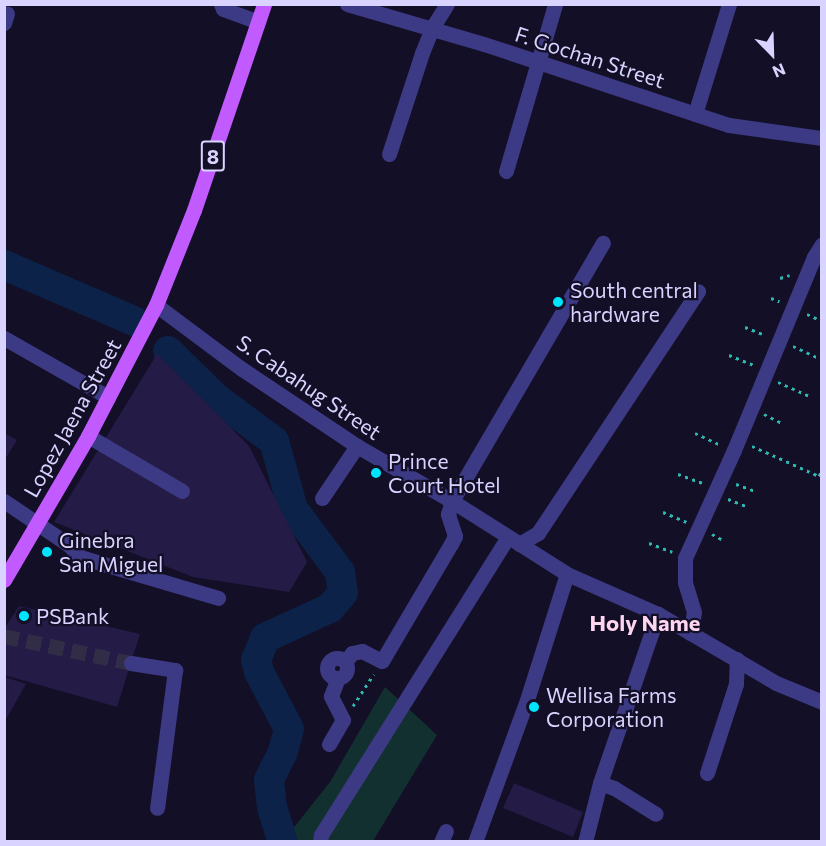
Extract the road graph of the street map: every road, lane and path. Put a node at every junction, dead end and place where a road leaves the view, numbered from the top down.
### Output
1 (221, 4) edge
2 (264, 4) edge
3 (347, 4) edge
4 (447, 4) edge
5 (729, 4) edge
6 (550, 6) edge
7 (258, 22) junction
8 (432, 28) junction
9 (538, 62) junction
10 (694, 114) junction
11 (822, 138) edge
12 (389, 154) dead end
13 (506, 171) dead end
14 (603, 243) dead end
15 (822, 244) edge
16 (698, 291) dead end
17 (153, 312) junction
18 (4, 338) edge
19 (108, 396) junction
20 (752, 408) junction
21 (784, 424) dead end
22 (695, 433) dead end
23 (88, 436) junction
24 (736, 445) junction
25 (357, 446) junction
26 (822, 470) edge
27 (678, 474) dead end
28 (718, 483) junction
29 (182, 490) dead end
30 (755, 491) dead end
31 (322, 498) dead end
32 (4, 501) edge
33 (452, 501) junction
34 (37, 525) junction
35 (513, 541) junction
36 (649, 543) dead end
37 (685, 558) junction
38 (567, 574) junction
39 (4, 580) edge
40 (218, 598) dead end
41 (658, 614) junction
42 (690, 633) junction
43 (737, 659) junction
44 (382, 662) junction
45 (131, 663) tunnel mouth
46 (822, 702) edge
47 (344, 720) junction
48 (329, 744) dead end
49 (707, 773) dead end
50 (600, 783) junction
51 (157, 808) dead end
52 (656, 814) dead end
53 (320, 842) edge
54 (475, 842) edge
55 (585, 842) edge

1 - 7 street
2 - 7 main road, 8
3 - 8 street, F. Gochan Street
4 - 8 street
5 - 10 street
6 - 9 street
7 - 17 main road, 8
8 - 9 street, F. Gochan Street
8 - 12 street
9 - 10 street, F. Gochan Street
9 - 13 street
10 - 11 street, F. Gochan Street
14 - 33 street
15 - 20 street
16 - 35 street
17 - 19 main road, Lopez Jaena Street / 8
17 - 25 street, S. Cabahug Street
18 - 19 street
19 - 23 main road, Lopez Jaena Street / 8
20 - 21 path
20 - 24 street
22 - 24 path
23 - 29 street
23 - 34 main road, Lopez Jaena Street / 8
24 - 26 path
24 - 28 street
25 - 31 street
25 - 33 street, S. Cabahug Street
27 - 28 path
28 - 30 path
28 - 37 street
32 - 34 street
33 - 35 street, S. Cabahug Street
33 - 44 street
34 - 39 main road, Lopez Jaena Street / 8
34 - 40 street
35 - 38 street, S. Cabahug Street
35 - 53 street
36 - 37 path
37 - 42 street
38 - 41 street, S. Cabahug Street
38 - 54 street
41 - 42 street, S. Cabahug Street
41 - 50 street
42 - 43 street, S. Cabahug Street
43 - 46 street, S. Cabahug Street
43 - 49 street
44 - 47 path
44 - 47 street
45 - 51 street
47 - 48 street
50 - 52 street
50 - 55 street

